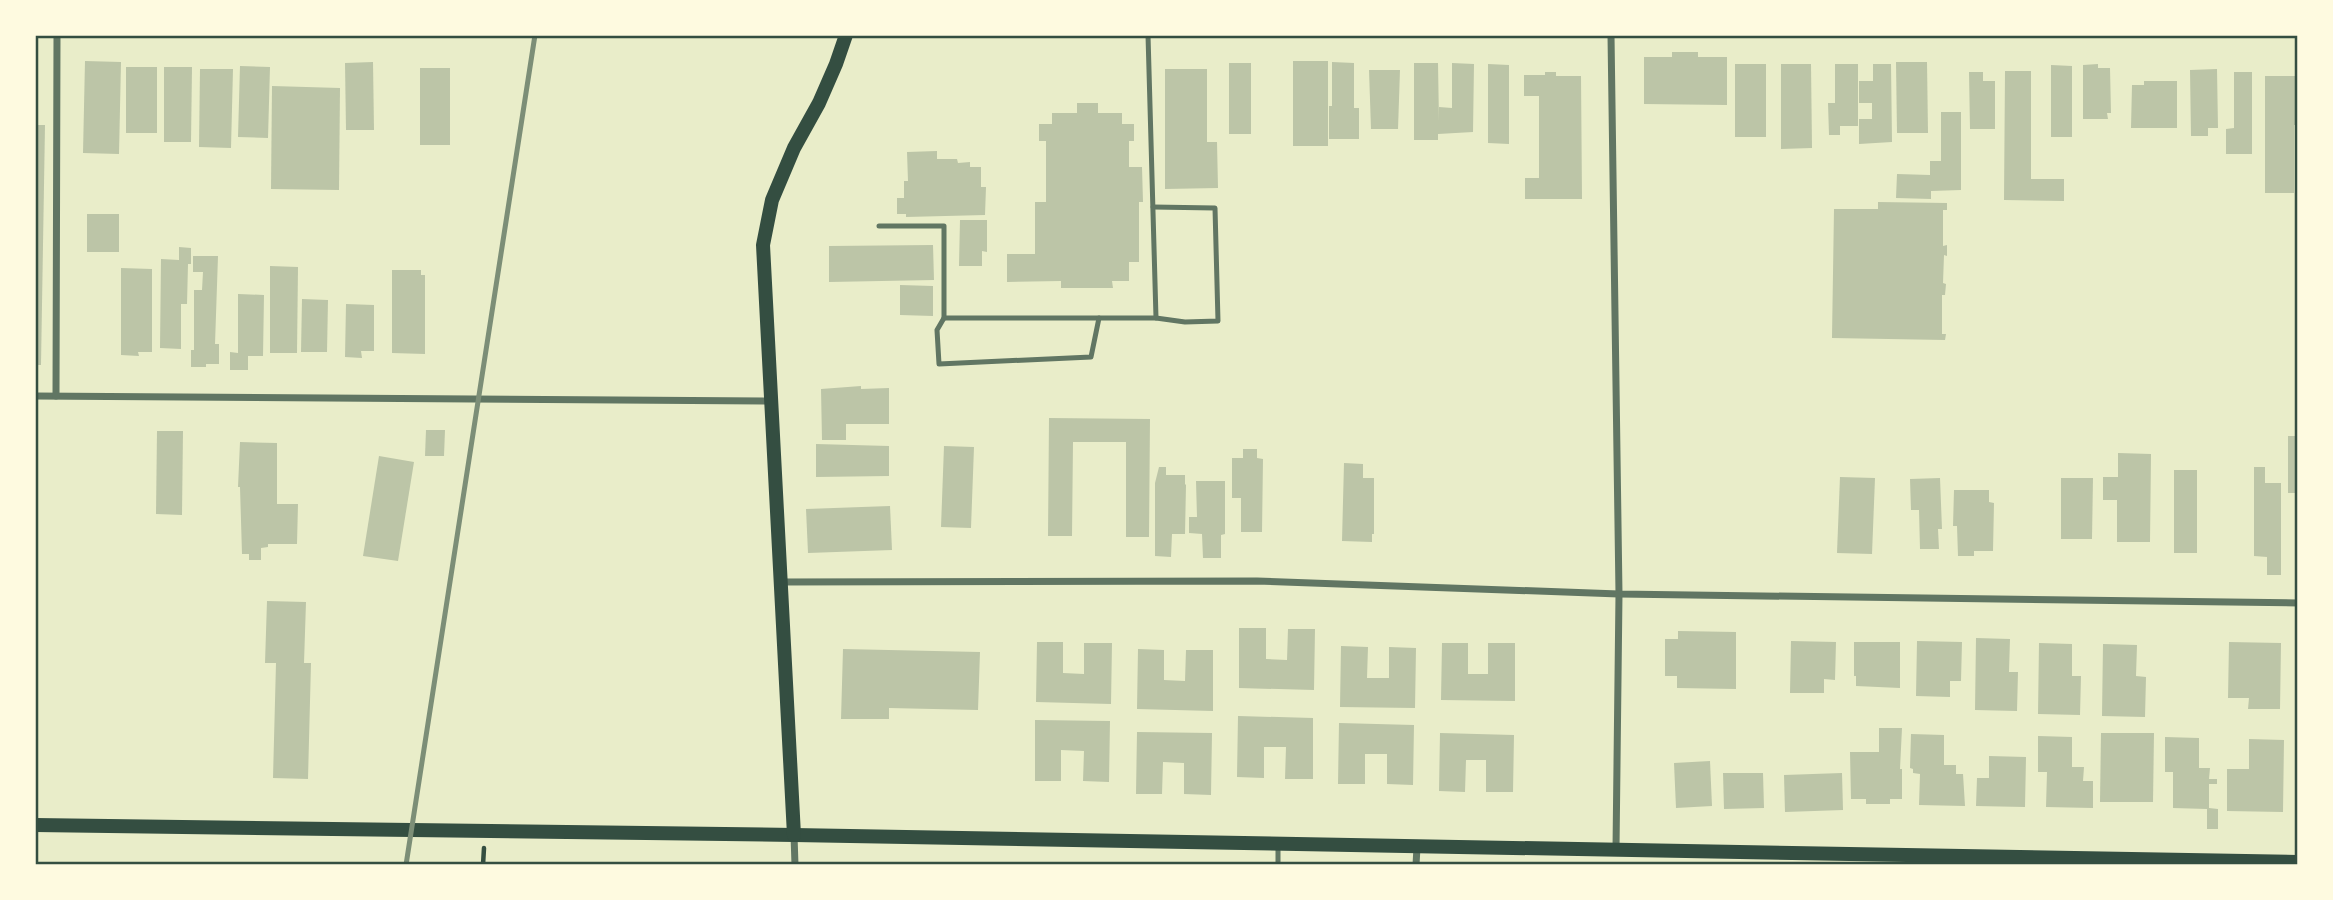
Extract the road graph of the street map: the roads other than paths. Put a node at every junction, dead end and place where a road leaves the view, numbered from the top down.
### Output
1 (57, 35) edge
2 (846, 35) edge
3 (1148, 35) edge
4 (1612, 35) edge
5 (1153, 206) junction
6 (879, 226) dead end
7 (944, 318) junction
8 (1099, 318) junction
9 (1156, 318) junction
10 (35, 396) edge
11 (56, 396) junction
12 (771, 401) junction
13 (780, 582) junction
14 (1619, 594) junction
15 (2298, 603) edge
16 (35, 825) edge
17 (794, 835) junction
18 (1278, 843) junction
19 (1417, 846) junction
20 (1616, 850) junction
21 (2298, 862) edge
22 (795, 865) edge
23 (1278, 865) edge
24 (1416, 865) edge

1 - 11 street
2 - 12 main road
3 - 5 lane
4 - 14 street
5 - 9 lane
5 - 9 lane
6 - 7 lane
7 - 8 lane
7 - 8 lane
8 - 9 lane
10 - 11 street
11 - 12 street
12 - 13 main road
13 - 14 street
13 - 17 main road
14 - 15 street
14 - 20 street
16 - 17 main road
17 - 18 main road
17 - 22 street
18 - 19 main road
18 - 23 lane
19 - 20 main road
19 - 24 street
20 - 21 main road

